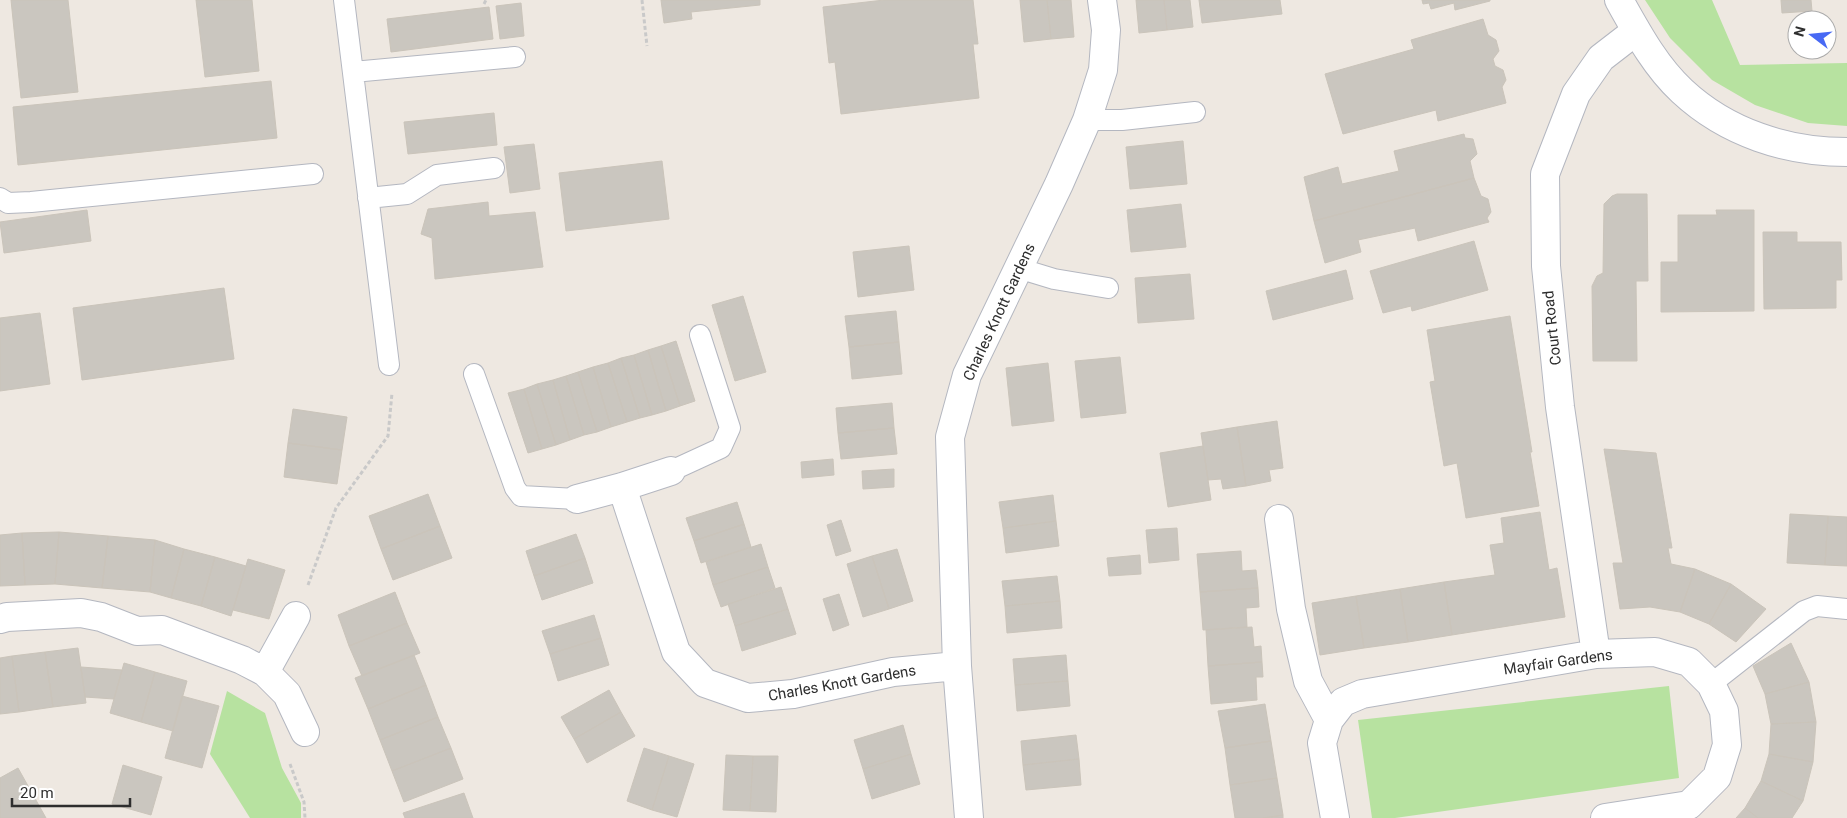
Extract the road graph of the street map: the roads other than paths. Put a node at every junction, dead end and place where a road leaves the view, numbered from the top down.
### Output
1 (344, 0) edge
2 (1102, 0) edge
3 (1619, 0) edge
4 (1636, 31) junction
5 (515, 57) dead end
6 (353, 72) junction
7 (1194, 112) dead end
8 (1086, 120) junction
9 (1847, 152) edge
10 (494, 168) dead end
11 (313, 174) dead end
12 (0, 198) edge
13 (368, 198) junction
14 (1018, 268) junction
15 (1108, 288) dead end
16 (700, 335) dead end
17 (389, 365) road end
18 (474, 374) dead end
19 (671, 471) joint
20 (622, 488) junction
21 (577, 499) joint
22 (1279, 519) dead end
23 (1847, 609) edge
24 (296, 616) road end
25 (0, 619) edge
26 (1596, 654) junction
27 (957, 666) junction
28 (265, 672) junction
29 (1710, 684) junction
30 (1329, 720) junction
31 (305, 732) road end
32 (1693, 812) edge
33 (969, 818) edge
34 (1335, 818) edge
35 (1605, 818) edge

1 - 6 lane
2 - 8 street, Charles Knott Gardens
3 - 4 street
4 - 9 street
4 - 26 street, Court Road
5 - 6 lane
6 - 13 lane
7 - 8 lane
8 - 14 street, Charles Knott Gardens
10 - 13 lane
11 - 12 lane
13 - 17 lane
14 - 15 lane
14 - 27 street, Charles Knott Gardens
16 - 19 lane
18 - 21 lane
19 - 20 street
20 - 21 street
20 - 27 street, Charles Knott Gardens
22 - 30 street
23 - 29 lane
24 - 28 street
25 - 28 street
26 - 29 street, Mayfair Gardens
26 - 30 street, Mayfair Gardens
27 - 33 street, Charles Knott Gardens
28 - 31 street
29 - 32 street, Mayfair Gardens
30 - 34 street, Mayfair Gardens
32 - 35 street, Mayfair Gardens

